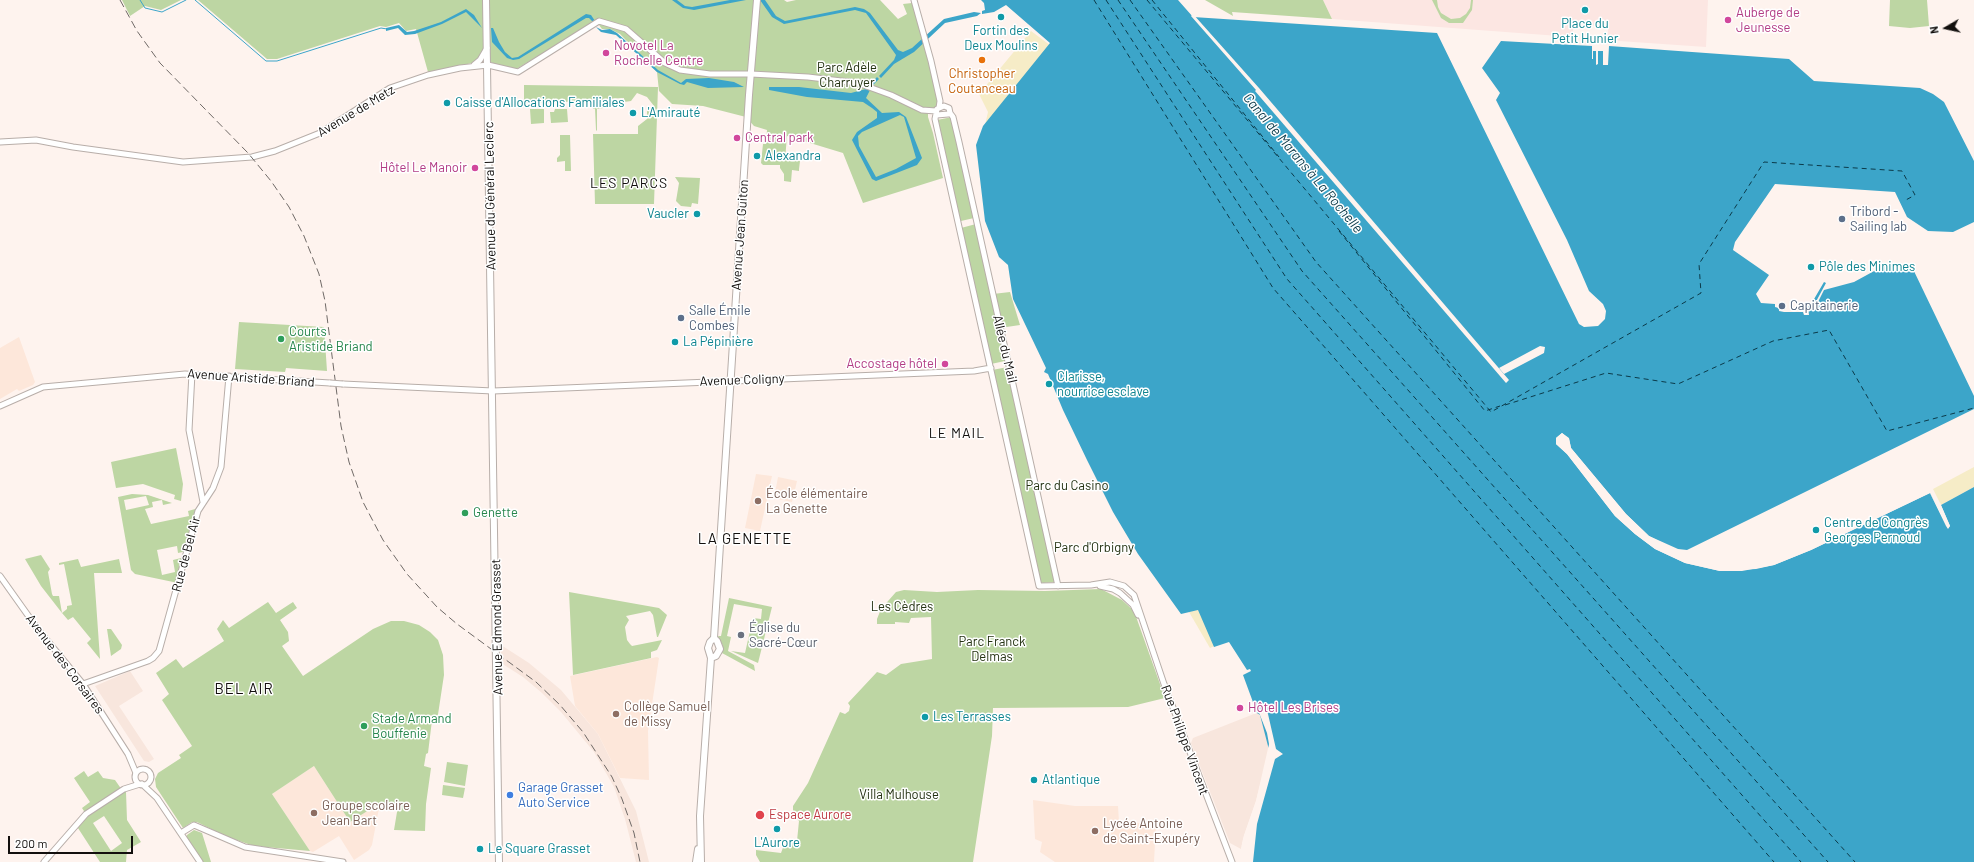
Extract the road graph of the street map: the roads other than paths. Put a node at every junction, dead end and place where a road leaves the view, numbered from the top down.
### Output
1 (486, 0) edge
2 (914, 0) edge
3 (757, 3) edge
4 (487, 47) junction
5 (488, 65) junction
6 (473, 66) junction
7 (751, 74) junction
8 (937, 111) junction
9 (950, 113) junction
10 (0, 142) edge
11 (990, 368) junction
12 (192, 373) junction
13 (229, 376) junction
14 (730, 381) junction
15 (493, 391) junction
16 (0, 406) edge
17 (200, 486) junction
18 (213, 488) junction
19 (203, 502) junction
20 (0, 576) edge
21 (1091, 585) junction
22 (1058, 586) junction
23 (1144, 626) junction
24 (714, 638) junction
25 (712, 658) junction
26 (83, 684) junction
27 (128, 754) junction
28 (143, 768) junction
29 (136, 775) junction
30 (151, 779) junction
31 (141, 784) junction
32 (124, 789) junction
33 (157, 798) junction
34 (181, 833) junction
35 (700, 842) junction
36 (44, 862) edge
37 (200, 862) edge
38 (343, 862) edge
39 (499, 862) edge
40 (696, 862) edge
41 (701, 862) edge
42 (1232, 862) edge

1 - 4 main road, Avenue du Général Leclerc
2 - 8 street, Allée du Mail
3 - 7 main road, Avenue Jean Guiton
4 - 5 main road, Avenue du Général Leclerc
4 - 6 street
5 - 6 street, Avenue de Metz
5 - 7 street, Avenue de Metz
5 - 15 main road, Avenue du Général Leclerc
6 - 10 street, Avenue de Metz
7 - 8 street
7 - 14 main road, Avenue Jean Guiton
8 - 9 street
8 - 9 street
8 - 11 street, Allée du Mail
9 - 22 street, Allée du Mail
11 - 14 street, Avenue Coligny
11 - 22 street, Allée du Mail
12 - 13 street, Avenue Aristide Briand
12 - 16 street, Avenue Aristide Briand
12 - 17 street, Rue de Bel Air
13 - 15 street, Avenue Aristide Briand, bridge
13 - 18 street
14 - 15 street, Avenue Coligny
14 - 24 main road, Avenue Jean Guiton
15 - 39 main road, Avenue Edmond Grasset
17 - 18 street
17 - 19 street, Rue de Bel Air
18 - 19 street
19 - 26 street, Rue de Bel Air
20 - 26 street, Avenue des Corsaires
21 - 22 street
21 - 23 street, Rue Philippe Vincent
21 - 23 street, Rue Philippe Vincent
23 - 42 street, Rue Philippe Vincent
24 - 25 main road
24 - 25 main road
25 - 35 main road
26 - 27 street, Avenue des Corsaires
27 - 28 street, Avenue des Corsaires
27 - 29 street, Avenue des Corsaires
28 - 29 street
28 - 30 street
29 - 31 street
29 - 32 street
30 - 31 street
30 - 33 street
31 - 32 street
31 - 33 street
32 - 36 street
33 - 34 street
34 - 37 street
34 - 38 street
35 - 40 main road
35 - 41 main road

